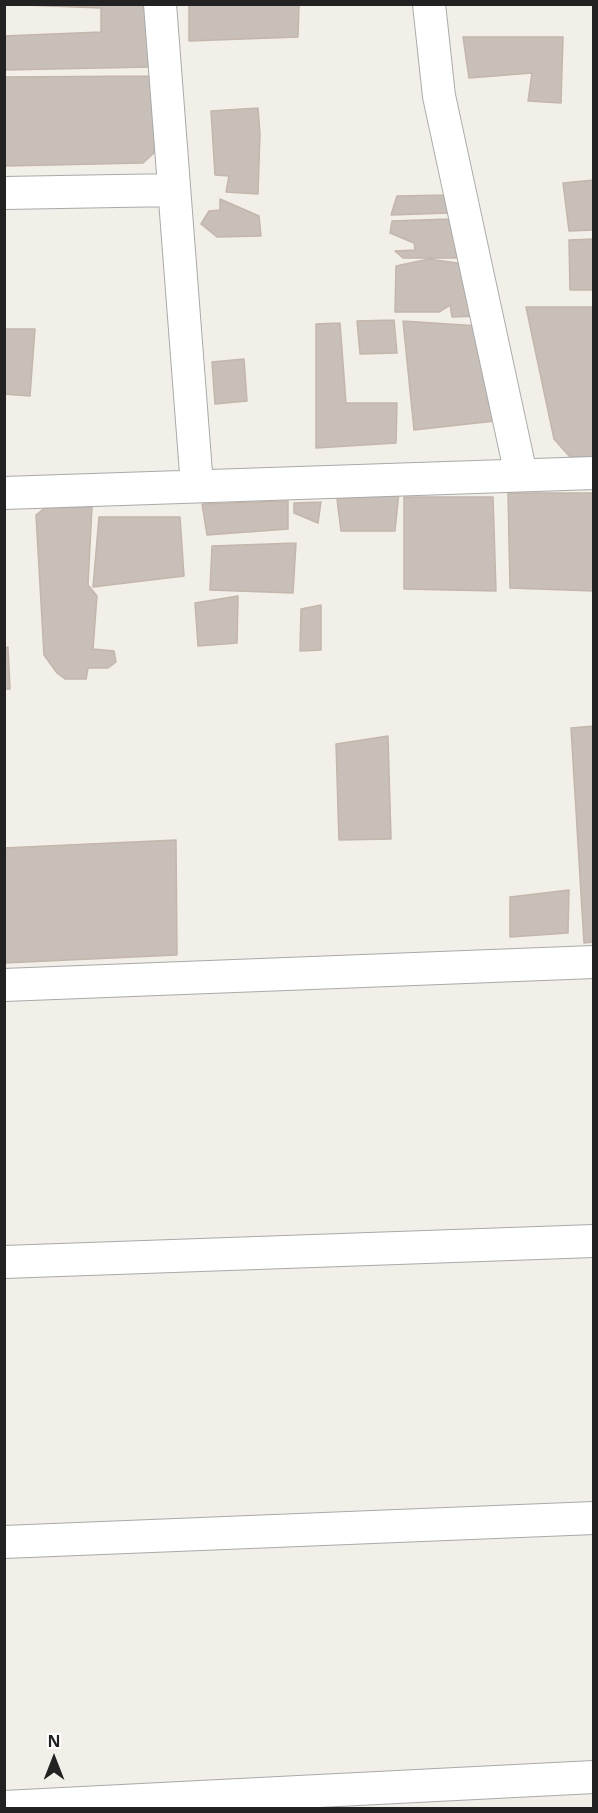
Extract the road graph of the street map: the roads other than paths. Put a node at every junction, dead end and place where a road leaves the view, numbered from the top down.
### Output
1 (160, 4) edge
2 (429, 4) edge
3 (174, 190) junction
4 (4, 193) edge
5 (594, 473) edge
6 (520, 475) junction
7 (196, 486) junction
8 (4, 493) edge
9 (594, 962) edge
10 (4, 985) edge
11 (594, 1241) edge
12 (4, 1262) edge
13 (594, 1518) edge
14 (4, 1542) edge
15 (594, 1776) edge
16 (4, 1807) edge

1 - 3 street
2 - 6 street
3 - 4 street
3 - 7 street
5 - 6 street
6 - 7 street
7 - 8 street
9 - 10 street
11 - 12 street
13 - 14 street
15 - 16 street

